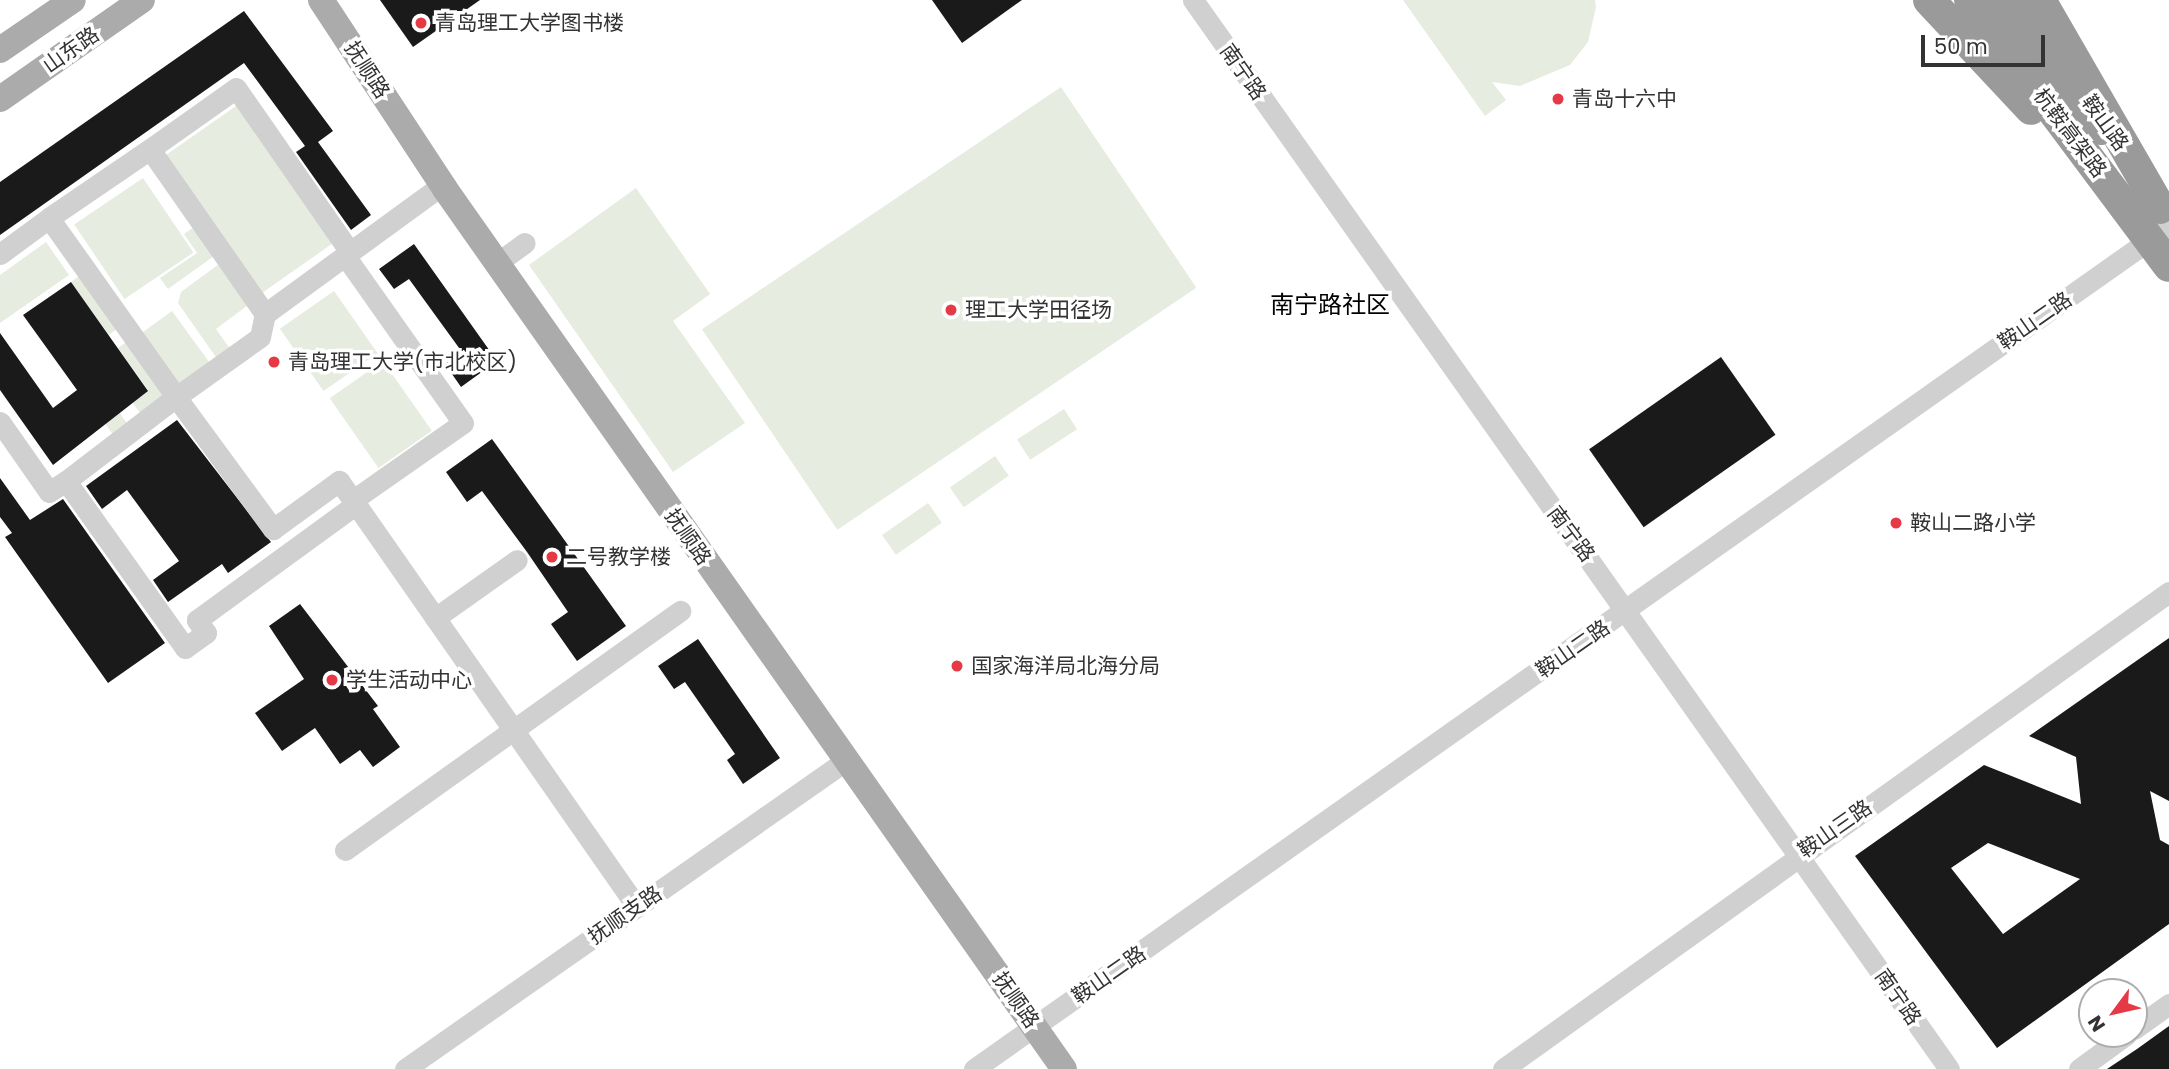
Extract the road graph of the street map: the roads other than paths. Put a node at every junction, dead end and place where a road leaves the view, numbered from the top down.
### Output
1 (73, 0) edge
2 (142, 0) edge
3 (321, 0) edge
4 (1193, 0) edge
5 (1929, 0) edge
6 (1952, 0) edge
7 (1970, 0) edge
8 (2006, 0) edge
9 (2016, 0) edge
10 (2040, 0) edge
11 (0, 50) edge
12 (0, 99) edge
13 (150, 149) junction
14 (437, 189) junction
15 (50, 218) junction
16 (2158, 222) edge
17 (525, 243) dead end
18 (0, 254) edge
19 (348, 254) junction
20 (497, 263) junction
21 (2169, 266) edge
22 (2169, 273) edge
23 (265, 314) junction
24 (176, 397) junction
25 (0, 422) edge
26 (66, 481) junction
27 (354, 502) junction
28 (517, 560) dead end
29 (2169, 592) edge
30 (1627, 610) junction
31 (680, 611) dead end
32 (435, 618) junction
33 (512, 728) junction
34 (845, 761) junction
35 (345, 850) dead end
36 (1798, 855) junction
37 (637, 907) junction
38 (2169, 1004) edge
39 (2148, 1019) edge
40 (1035, 1027) junction
41 (2108, 1048) edge
42 (405, 1069) edge
43 (974, 1069) edge
44 (1064, 1069) edge
45 (1503, 1069) edge
46 (1948, 1069) edge
47 (2079, 1069) edge

1 - 11 main road, 山东路
2 - 12 main road, 山东路
3 - 14 main road, 抚顺路
4 - 30 street, 南宁路
5 - 16 highway, bridge
6 - 16 main road, 鞍山路
7 - 16 highway, 杭鞍高架路, bridge
8 - 16 highway, 杭鞍高架路, bridge
9 - 16 main road, 鞍山路
10 - 16 highway, bridge
13 - 15 street
13 - 19 street
13 - 23 street
14 - 19 street
14 - 20 main road, 抚顺路
15 - 18 street
15 - 24 street
16 - 21 highway, 杭鞍高架路, bridge
16 - 22 main road, 鞍山路
16 - 30 street, 鞍山二路
17 - 20 street
19 - 23 street
19 - 27 street
20 - 34 main road, 抚顺路
23 - 24 street
24 - 26 street
24 - 27 street
25 - 26 street
26 - 27 street
27 - 32 street
28 - 32 street
29 - 36 street, 鞍山三路
30 - 36 street, 南宁路
30 - 40 street, 鞍山二路
31 - 33 street
32 - 33 street
33 - 35 street
33 - 37 street
34 - 37 street, 抚顺支路
34 - 40 main road, 抚顺路
36 - 45 street, 鞍山三路
36 - 46 street, 南宁路
37 - 42 street, 抚顺支路
38 - 39 street
40 - 43 street, 鞍山二路
40 - 44 main road, 抚顺路
41 - 47 street

